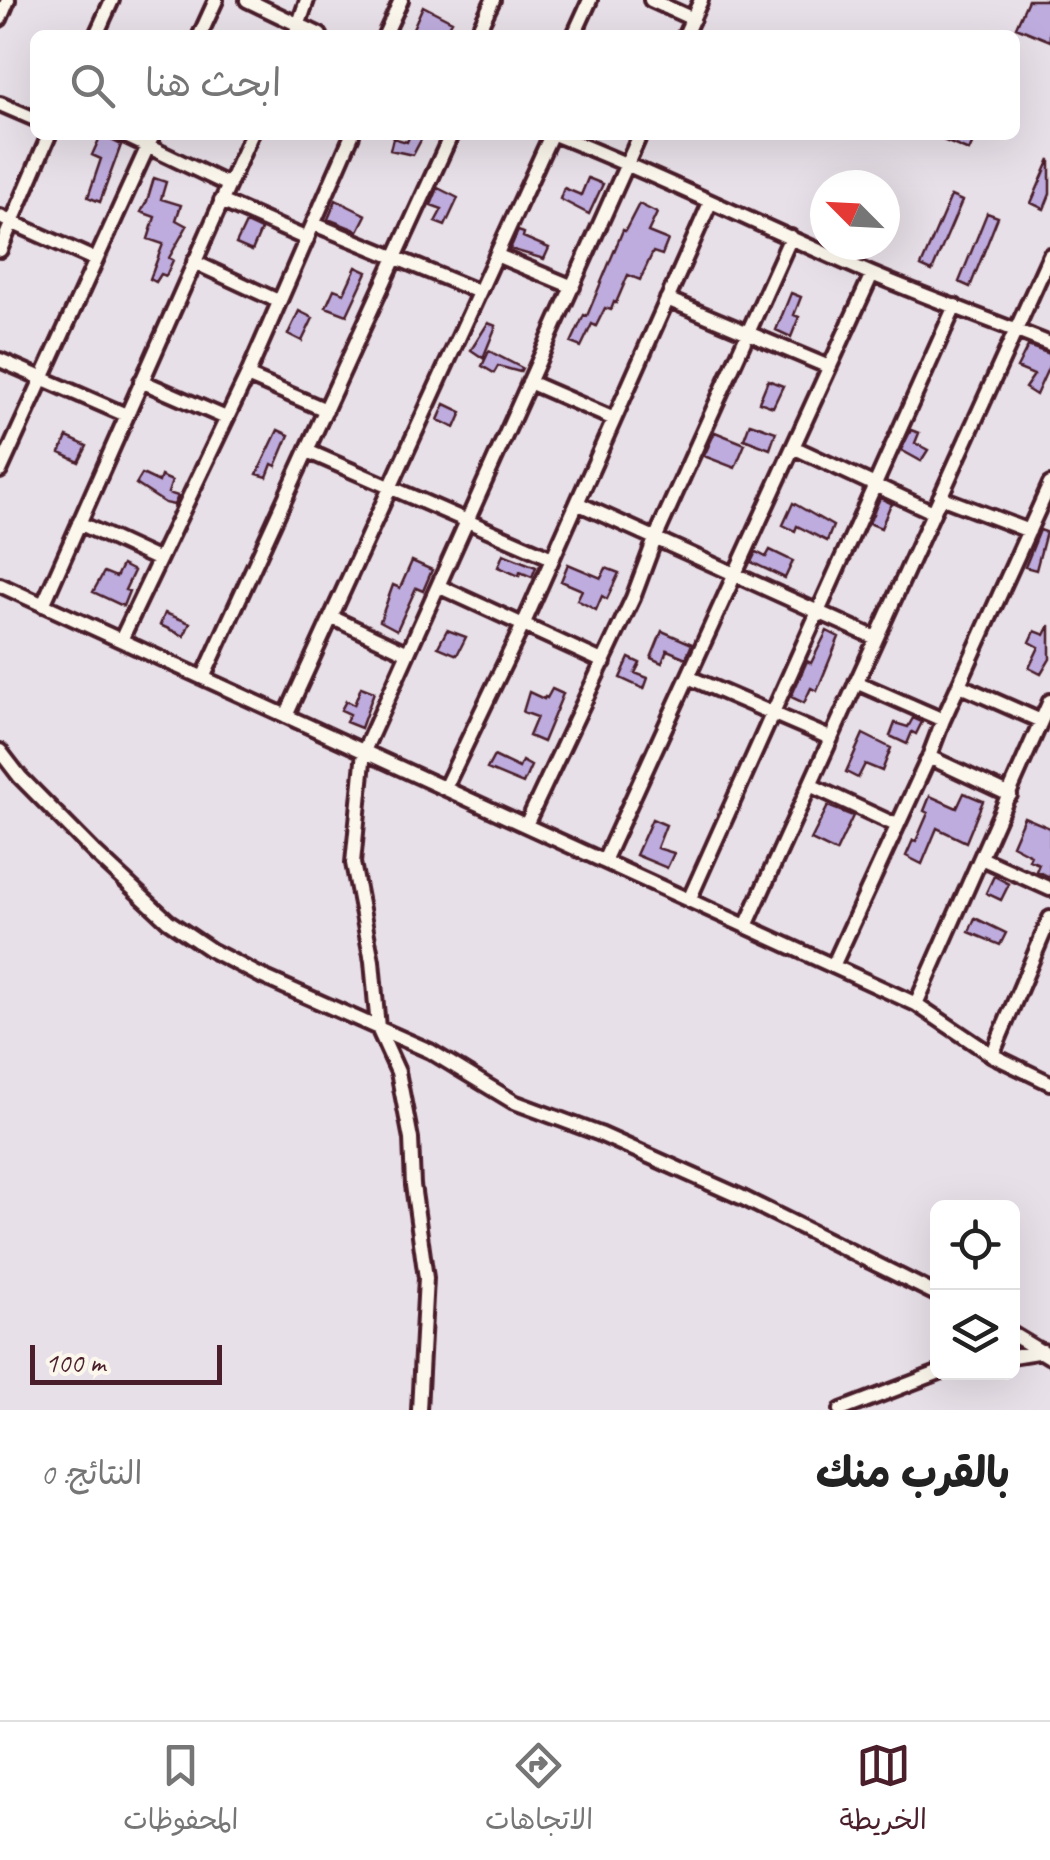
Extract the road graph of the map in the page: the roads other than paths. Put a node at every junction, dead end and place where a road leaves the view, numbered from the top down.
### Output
1 (8, 0) edge
2 (112, 0) edge
3 (216, 0) edge
4 (247, 0) edge
5 (306, 0) edge
6 (402, 0) edge
7 (492, 0) edge
8 (590, 0) edge
9 (651, 0) edge
10 (701, 0) edge
11 (0, 19) edge
12 (693, 19) junction
13 (98, 30) edge
14 (202, 30) edge
15 (297, 30) edge
16 (387, 30) edge
17 (478, 30) edge
18 (576, 30) edge
19 (688, 30) edge
20 (0, 104) edge
21 (30, 117) edge
22 (46, 140) edge
23 (150, 140) edge
24 (249, 140) edge
25 (350, 140) edge
26 (449, 140) edge
27 (552, 140) edge
28 (567, 140) edge
29 (638, 140) edge
30 (628, 163) junction
31 (228, 185) junction
32 (221, 201) junction
33 (710, 203) junction
34 (6, 219) edge
35 (314, 224) junction
36 (791, 238) junction
37 (307, 239) junction
38 (0, 250) edge
39 (1050, 254) edge
40 (396, 256) junction
41 (496, 256) junction
42 (96, 260) junction
43 (194, 262) junction
44 (872, 274) junction
45 (573, 286) junction
46 (479, 292) junction
47 (667, 299) junction
48 (278, 301) junction
49 (955, 306) junction
50 (1015, 330) junction
51 (748, 332) junction
52 (1050, 344) edge
53 (0, 360) edge
54 (830, 367) junction
55 (246, 376) junction
56 (42, 379) junction
57 (141, 381) junction
58 (530, 382) junction
59 (326, 410) junction
60 (126, 415) junction
61 (226, 418) junction
62 (614, 419) junction
63 (793, 447) junction
64 (306, 451) junction
65 (0, 471) edge
66 (1050, 484) edge
67 (876, 486) junction
68 (390, 489) junction
69 (940, 497) junction
70 (576, 502) junction
71 (933, 512) junction
72 (1044, 513) edge
73 (468, 520) junction
74 (79, 523) junction
75 (1029, 531) junction
76 (655, 539) junction
77 (552, 558) junction
78 (159, 560) junction
79 (734, 576) junction
80 (0, 585) edge
81 (438, 586) junction
82 (43, 604) junction
83 (818, 610) junction
84 (331, 616) junction
85 (523, 624) junction
86 (876, 638) junction
87 (121, 640) junction
88 (408, 654) junction
89 (604, 662) junction
90 (688, 676) junction
91 (203, 678) junction
92 (856, 682) junction
93 (959, 685) junction
94 (1050, 700) edge
95 (772, 714) junction
96 (286, 716) junction
97 (943, 720) junction
98 (1041, 722) junction
99 (830, 738) junction
100 (0, 751) edge
101 (364, 752) junction
102 (929, 757) junction
103 (810, 784) junction
104 (444, 788) junction
105 (1010, 795) junction
106 (526, 825) junction
107 (896, 825) junction
108 (981, 858) junction
109 (604, 861) junction
110 (1050, 889) edge
111 (689, 900) junction
112 (1050, 918) edge
113 (746, 926) junction
114 (833, 966) junction
115 (916, 1004) junction
116 (378, 1028) junction
117 (992, 1055) junction
118 (1050, 1083) edge
119 (930, 1291) edge
120 (1020, 1338) edge
121 (1047, 1352) edge
122 (1020, 1355) edge
123 (930, 1376) edge
124 (418, 1410) edge
125 (841, 1410) edge

1 - 11 street
2 - 13 street
3 - 14 street
4 - 15 street
5 - 15 street
6 - 16 street
7 - 17 street
8 - 18 street
9 - 12 street
10 - 12 street
12 - 19 street
20 - 21 street
22 - 34 street
23 - 31 street
23 - 42 street
24 - 31 street
25 - 35 street
26 - 40 street
27 - 41 street
28 - 30 street
29 - 30 street
30 - 33 street
30 - 45 street
31 - 32 street
32 - 37 street
32 - 43 street
33 - 36 street
33 - 47 street
34 - 38 street
34 - 42 street
35 - 37 street
35 - 40 street
36 - 44 street
36 - 51 street
37 - 48 street
39 - 50 street
40 - 46 street
40 - 59 street
41 - 45 street
41 - 46 street
42 - 56 street
43 - 48 street
43 - 57 street
44 - 49 street
44 - 54 street
45 - 58 street
46 - 68 street
47 - 51 street
47 - 62 street
48 - 55 street
49 - 50 street
49 - 67 street
50 - 52 street
50 - 69 street
51 - 54 street
51 - 76 street
53 - 56 street
54 - 63 street
55 - 59 street
55 - 61 street
56 - 60 street
56 - 65 street
57 - 60 street
57 - 61 street
58 - 62 street
58 - 73 street
59 - 64 street
60 - 74 street
61 - 78 street
62 - 70 street
63 - 67 street
63 - 79 street
64 - 68 street
64 - 91 street
66 - 72 street
67 - 71 street
67 - 83 street
68 - 73 street
68 - 84 street
69 - 71 street
69 - 75 street
70 - 76 street
70 - 77 street
71 - 86 street
72 - 75 street
73 - 77 street
73 - 81 street
74 - 78 street
74 - 82 street
75 - 93 street
76 - 79 street
76 - 89 street
77 - 85 street
78 - 87 street
79 - 83 street
79 - 90 street
80 - 82 street
81 - 85 street
81 - 88 street
82 - 87 street
83 - 86 street
83 - 95 street
84 - 88 street
84 - 96 street
85 - 89 street
85 - 104 street
86 - 92 street
87 - 91 street
88 - 101 street
89 - 106 street
90 - 95 street
90 - 109 street
91 - 96 street
92 - 97 street
92 - 99 street
93 - 97 street
93 - 98 street
94 - 98 street
95 - 99 street
95 - 111 street
96 - 101 street
97 - 102 street
98 - 105 street
99 - 103 street
100 - 116 street
101 - 104 street
101 - 116 street
102 - 105 street
102 - 107 street
103 - 107 street
103 - 113 street
104 - 106 street
105 - 108 street
106 - 109 street
107 - 114 street
108 - 110 street
108 - 115 street
109 - 111 street
111 - 113 street
112 - 117 street
113 - 114 street
114 - 115 street
115 - 117 street
116 - 119 street
116 - 124 street
117 - 118 street
120 - 121 street
121 - 122 street
123 - 125 street

